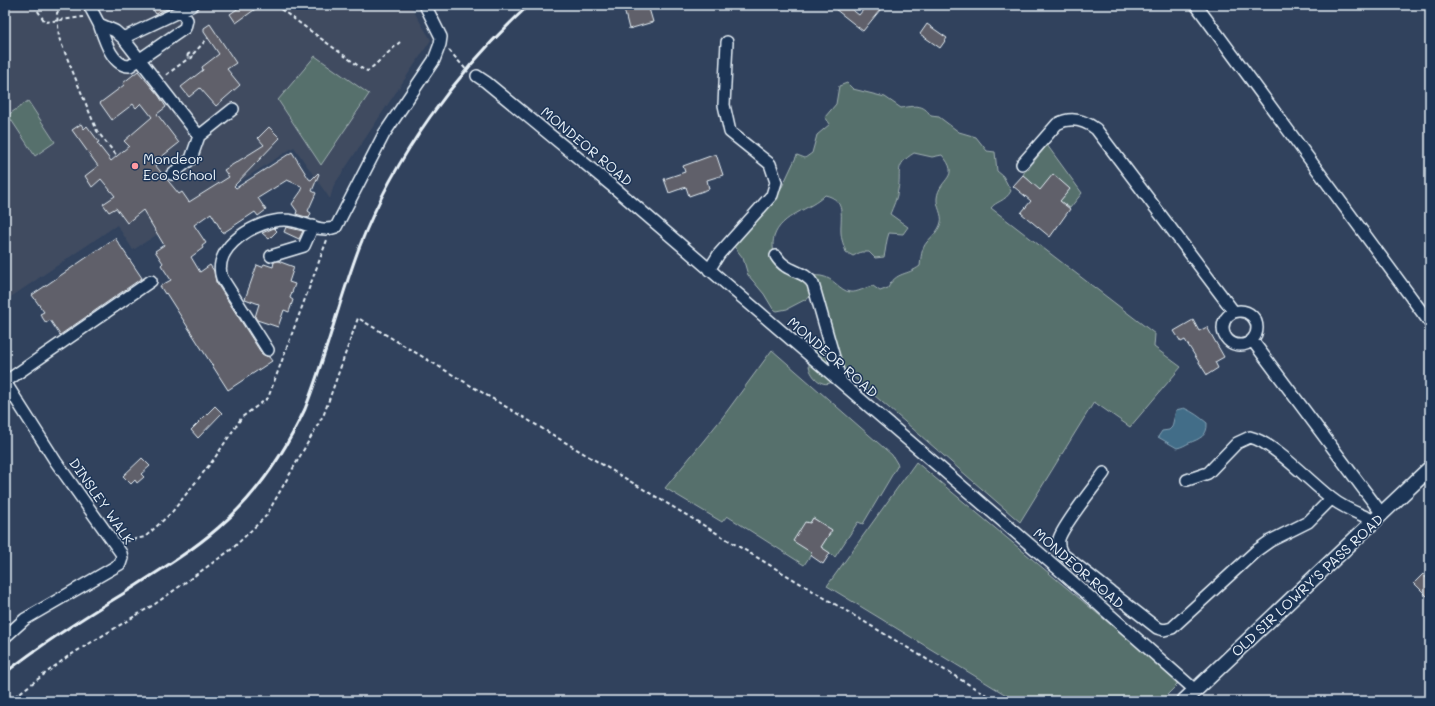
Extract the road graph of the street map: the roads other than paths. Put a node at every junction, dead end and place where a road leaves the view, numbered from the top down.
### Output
1 (193, 5) edge
2 (425, 5) edge
3 (1196, 5) edge
4 (91, 8) edge
5 (181, 11) junction
6 (99, 24) junction
7 (123, 38) junction
8 (727, 42) dead end
9 (141, 60) junction
10 (476, 76) road end
11 (233, 109) dead end
12 (199, 136) junction
13 (1022, 164) dead end
14 (172, 174) dead end
15 (313, 226) junction
16 (271, 256) dead end
17 (776, 256) dead end
18 (709, 270) junction
19 (152, 280) dead end
20 (1234, 312) junction
21 (1430, 323) edge
22 (1252, 340) junction
23 (268, 350) dead end
24 (5, 382) edge
25 (841, 382) junction
26 (1430, 468) edge
27 (1104, 473) dead end
28 (1187, 480) dead end
29 (1332, 499) junction
30 (1378, 517) junction
31 (5, 637) edge
32 (1196, 690) junction
33 (1184, 701) edge

1 - 5 street
2 - 15 street
3 - 21 street
4 - 6 street
5 - 7 street
5 - 9 street
6 - 7 street
6 - 9 street
7 - 9 street
8 - 18 street
9 - 12 street
10 - 18 street, MONDEOR ROAD
11 - 12 street
12 - 14 street
13 - 20 street
15 - 16 street
15 - 23 street
17 - 25 street
18 - 25 street, MONDEOR ROAD
19 - 24 street
20 - 22 street
20 - 22 street
22 - 30 street
24 - 31 street, DINSLEY WALK
25 - 32 street, MONDEOR ROAD
26 - 30 main road, OLD SIR LOWRY'S PASS ROAD
27 - 29 street
28 - 29 street
29 - 30 street
30 - 32 main road, OLD SIR LOWRY'S PASS ROAD
32 - 33 main road, OLD SIR LOWRY'S PASS ROAD

